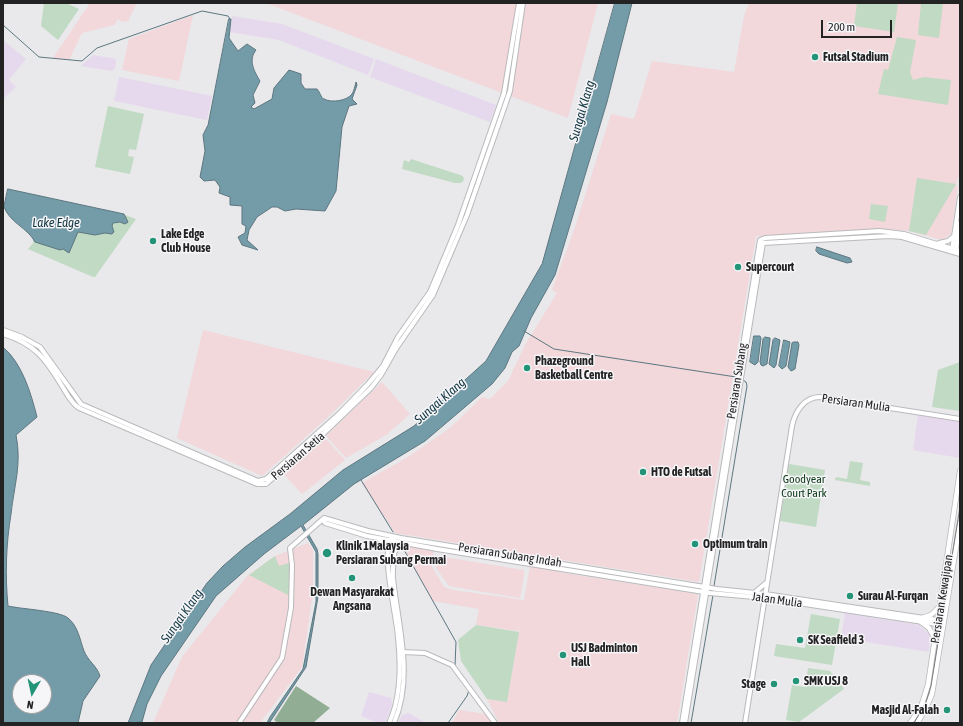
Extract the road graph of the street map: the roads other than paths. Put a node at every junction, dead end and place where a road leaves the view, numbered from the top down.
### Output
1 (519, 3) edge
2 (523, 3) edge
3 (475, 183) junction
4 (960, 197) edge
5 (960, 223) edge
6 (874, 234) junction
7 (956, 236) junction
8 (934, 243) junction
9 (956, 251) edge
10 (3, 330) edge
11 (3, 334) edge
12 (960, 419) edge
13 (132, 426) junction
14 (130, 431) junction
15 (960, 471) edge
16 (262, 483) junction
17 (960, 488) edge
18 (955, 506) junction
19 (323, 520) junction
20 (960, 523) edge
21 (378, 538) junction
22 (392, 539) junction
23 (410, 544) junction
24 (391, 553) junction
25 (767, 583) junction
26 (950, 585) junction
27 (707, 590) junction
28 (754, 594) junction
29 (765, 596) junction
30 (777, 598) junction
31 (941, 604) junction
32 (763, 607) junction
33 (922, 620) junction
34 (941, 623) junction
35 (936, 640) junction
36 (403, 646) junction
37 (401, 652) junction
38 (409, 652) junction
39 (938, 657) junction
40 (403, 658) junction
41 (239, 723) edge
42 (389, 723) edge
43 (394, 723) edge
44 (495, 723) edge
45 (682, 723) edge
46 (685, 723) edge
47 (745, 723) edge
48 (910, 723) edge
49 (917, 723) edge

1 - 3 street
2 - 3 street
3 - 16 street, Persiaran Setia
4 - 7 street
5 - 7 street
6 - 8 street, Persiaran Subang
6 - 9 street, Persiaran Subang
6 - 27 street, Persiaran Subang
7 - 8 street
7 - 9 street
7 - 9 street
8 - 9 street, Persiaran Subang
10 - 13 street, Persiaran Setia
11 - 14 street, Persiaran Setia
12 - 25 street, Persiaran Mulia
13 - 14 street
13 - 16 street, Persiaran Setia
14 - 16 street, Persiaran Setia
15 - 18 main road, Persiaran Kewajipan
17 - 18 main road
18 - 31 main road, Persiaran Kewajipan
19 - 21 street, Persiaran Subang Indah
19 - 22 street, Persiaran Subang Indah
19 - 41 street
20 - 26 main road, Persiaran Kewajipan
21 - 22 street, Persiaran Subang Indah
21 - 24 street
22 - 23 street, Persiaran Subang Indah
22 - 24 street
22 - 27 street, Persiaran Subang Indah
23 - 24 street
23 - 27 street, Persiaran Subang Indah
24 - 36 street
24 - 37 street
25 - 28 street
25 - 29 street, Persiaran Mulia
25 - 30 street
26 - 34 main road, Persiaran Kewajipan
26 - 39 main road, Persiaran Kewajipan
27 - 28 street, Jalan Mulia
27 - 45 street, Persiaran Subang
27 - 46 street, Persiaran Subang
28 - 29 street, Jalan Mulia
28 - 32 street
29 - 30 street, Jalan Mulia
29 - 32 street, Persiaran Mulia
30 - 32 street
30 - 33 street
30 - 33 street, Jalan Mulia
31 - 33 main road
31 - 34 main road, Persiaran Kewajipan
32 - 47 street, Persiaran Mulia
33 - 34 street
33 - 35 main road
34 - 35 main road, Persiaran Kewajipan
34 - 39 main road, Persiaran Kewajipan
35 - 48 main road, Persiaran Kewajipan
36 - 37 street
36 - 38 street
37 - 38 street
37 - 40 street
37 - 42 street
38 - 40 street
38 - 44 street
39 - 49 main road, Persiaran Kewajipan
40 - 43 street

